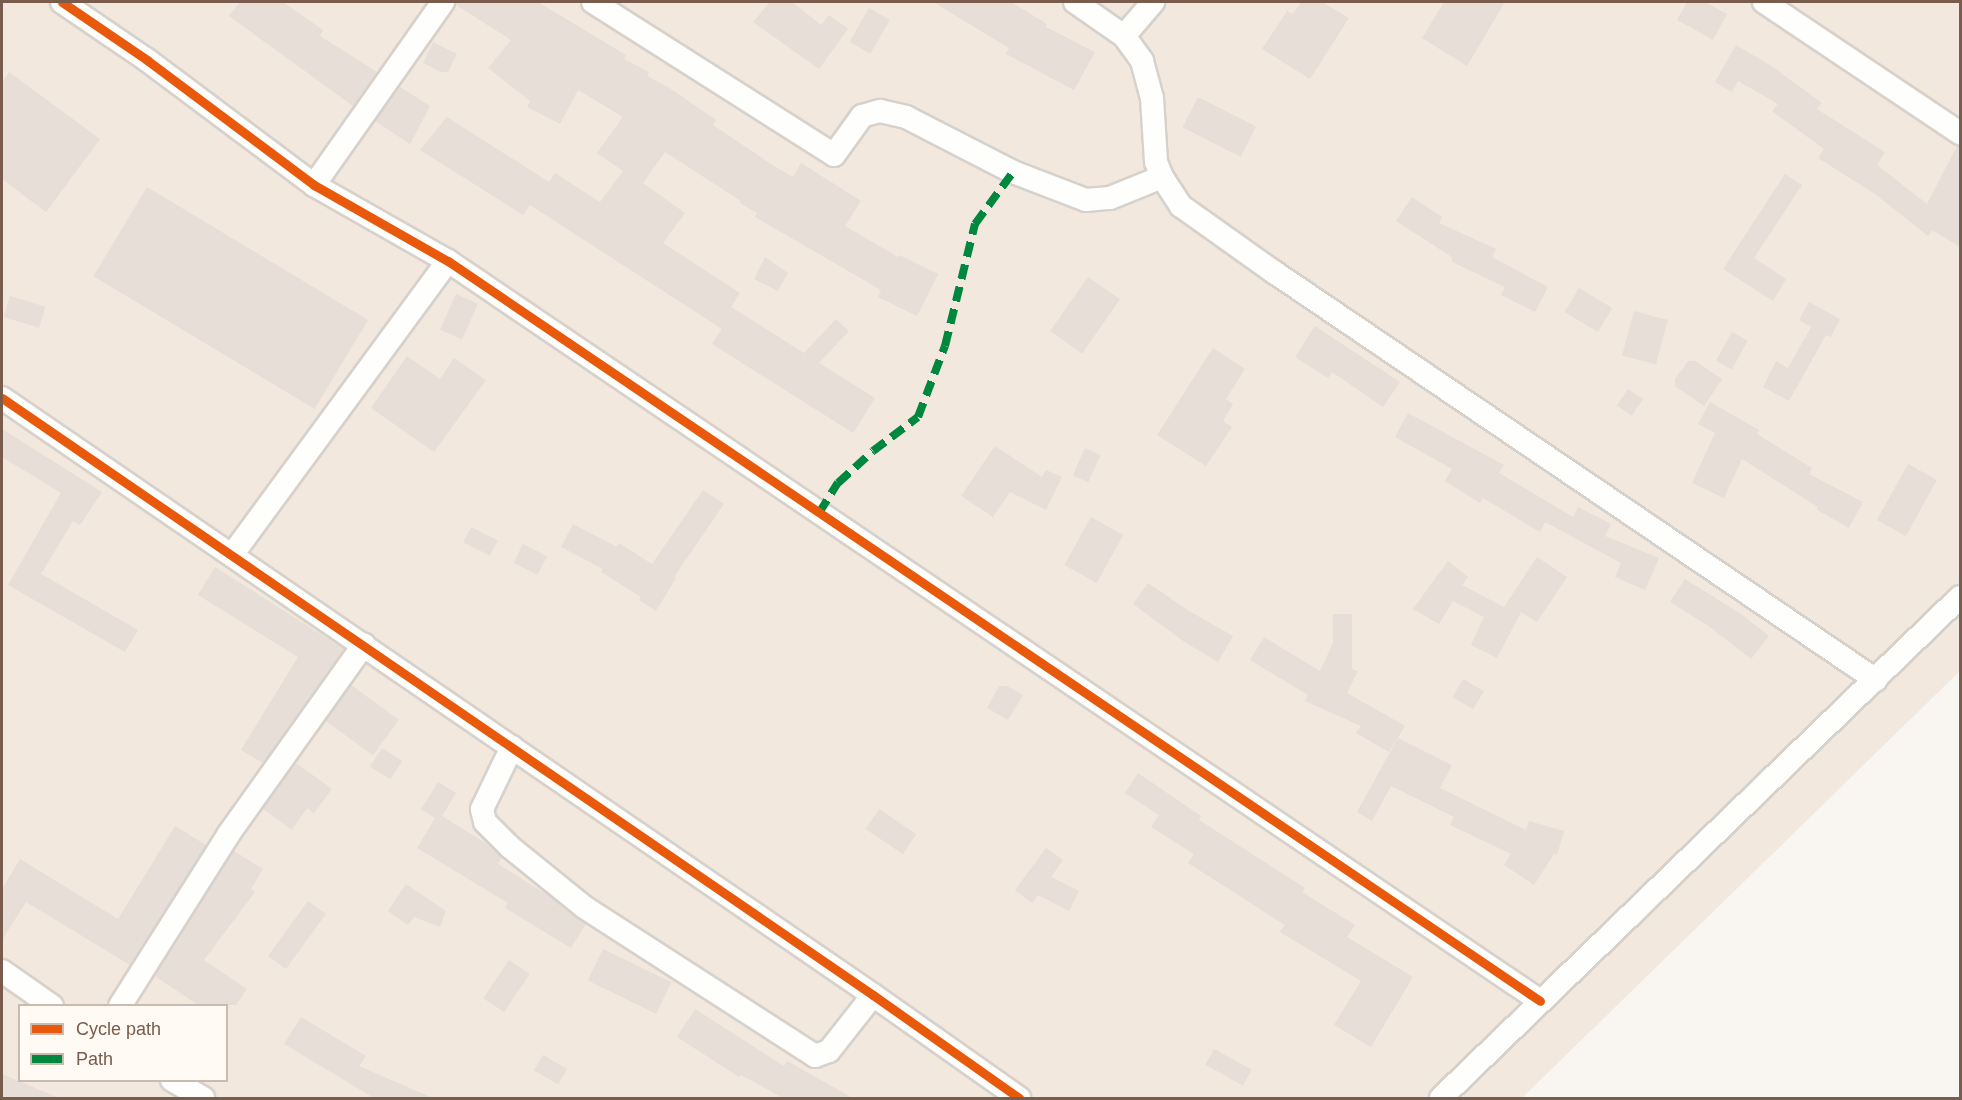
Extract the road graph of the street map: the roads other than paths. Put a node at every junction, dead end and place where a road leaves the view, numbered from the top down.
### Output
1 (62, 2) edge
2 (444, 2) edge
3 (593, 2) edge
4 (1075, 2) edge
5 (1153, 2) edge
6 (1764, 2) edge
7 (1124, 36) junction
8 (1960, 133) edge
9 (1162, 177) junction
10 (314, 185) junction
11 (448, 261) junction
12 (2, 398) edge
13 (232, 555) junction
14 (1960, 597) edge
15 (364, 644) junction
16 (1876, 680) junction
17 (512, 747) junction
18 (2, 971) edge
19 (873, 995) junction
20 (1540, 1001) junction
21 (51, 1004) edge
22 (121, 1004) edge
23 (175, 1082) edge
24 (203, 1098) edge
25 (1019, 1098) edge
26 (1441, 1098) edge

1 - 10 street
2 - 10 street
3 - 9 street
4 - 7 street
5 - 7 street
6 - 8 street
7 - 9 street
9 - 16 street
10 - 11 street
11 - 13 street
11 - 20 street
12 - 13 street
13 - 15 street
14 - 16 street
15 - 17 street
15 - 22 street
16 - 20 street
17 - 19 street
17 - 19 street
18 - 21 street
19 - 25 street
20 - 26 street
23 - 24 street

